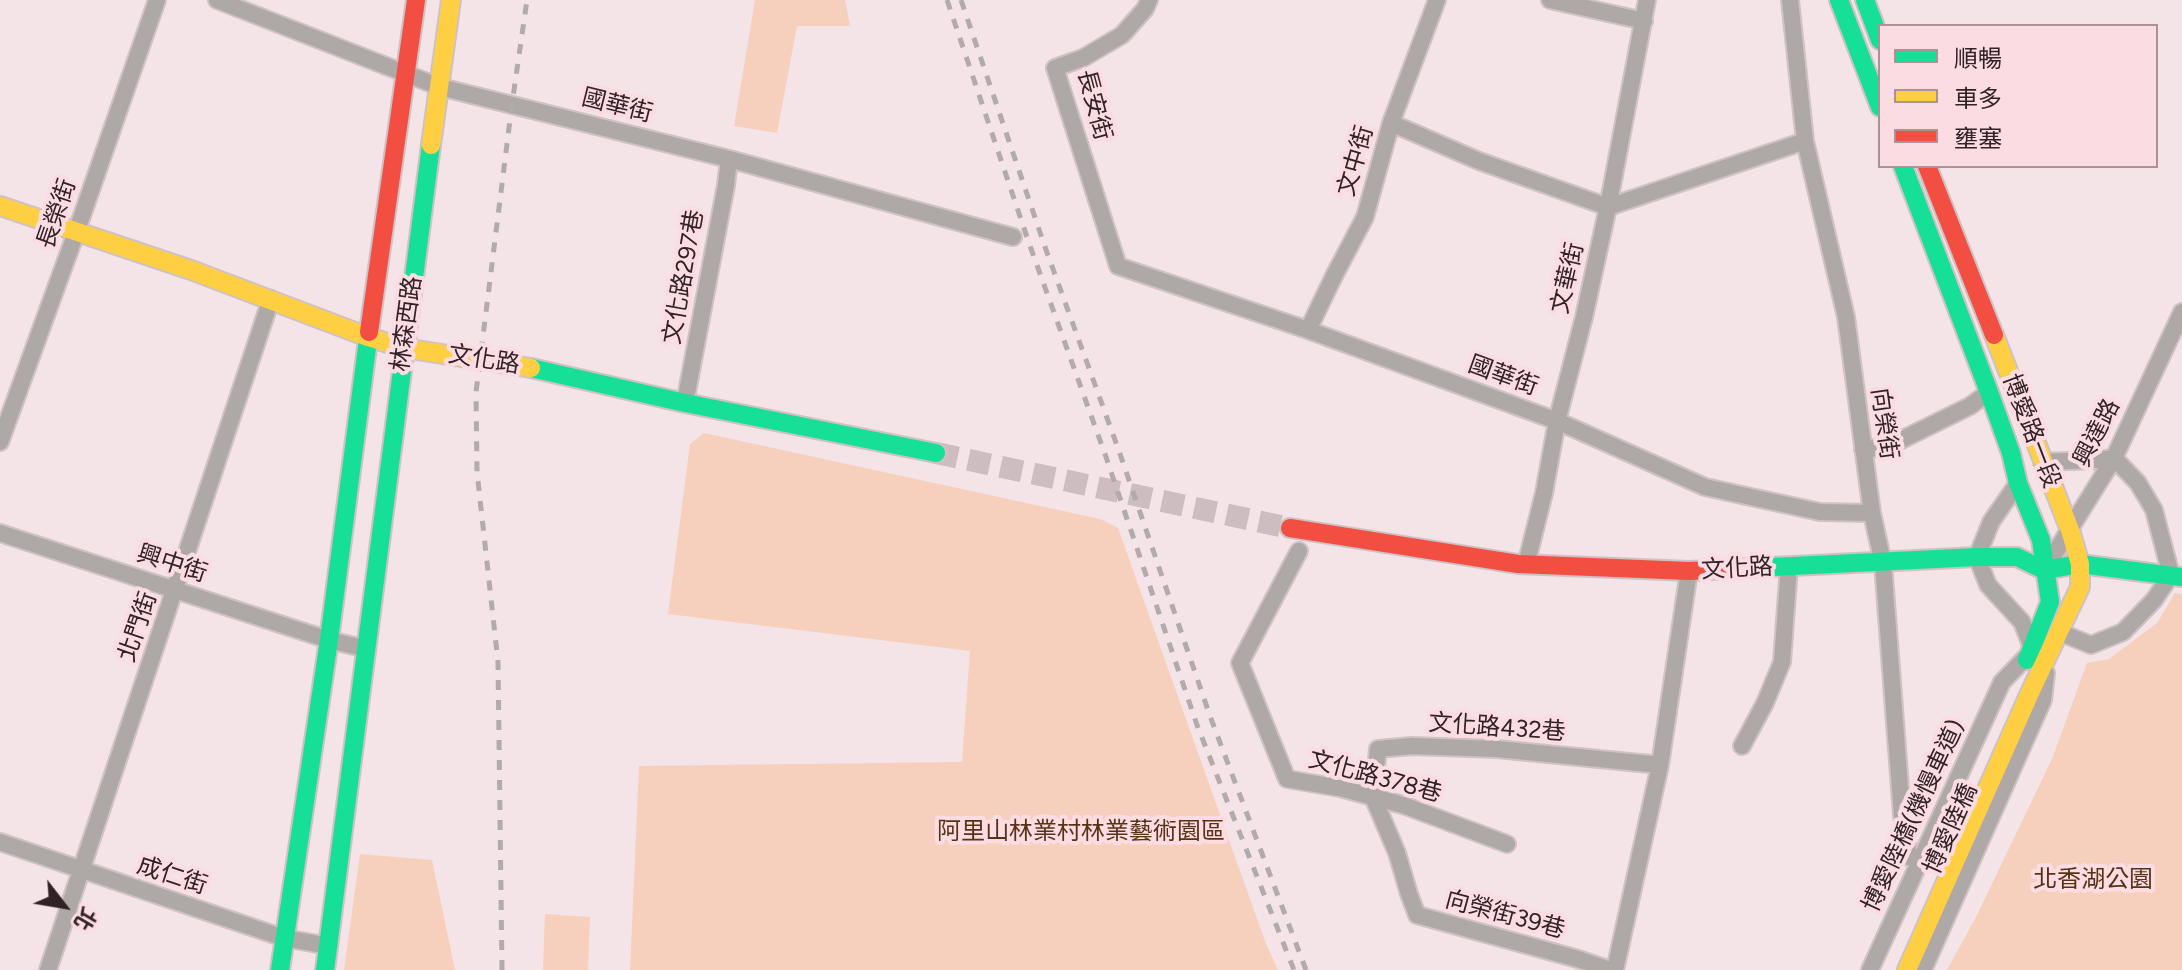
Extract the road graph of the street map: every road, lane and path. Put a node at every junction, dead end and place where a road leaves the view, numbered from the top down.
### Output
1 (157, 0) edge
2 (217, 0) edge
3 (416, 0) edge
4 (451, 0) edge
5 (1149, 0) edge
6 (1437, 0) edge
7 (1550, 0) edge
8 (1647, 0) edge
9 (1790, 0) edge
10 (1839, 0) edge
11 (1865, 0) edge
12 (1644, 21) junction
13 (1878, 35) edge
14 (406, 72) junction
15 (440, 87) junction
16 (1878, 102) edge
17 (1391, 123) junction
18 (1805, 141) junction
19 (729, 159) junction
20 (1904, 168) edge
21 (1928, 168) edge
22 (0, 206) edge
23 (1608, 207) junction
24 (77, 230) junction
25 (1013, 237) dead end
26 (1118, 266) joint
27 (271, 299) junction
28 (2182, 312) edge
29 (1308, 330) junction
30 (368, 337) junction
31 (404, 348) junction
32 (1989, 392) junction
33 (685, 403) junction
34 (1557, 421) junction
35 (0, 442) edge
36 (1863, 450) junction
37 (936, 453) tunnel mouth
38 (2114, 458) junction
39 (2042, 462) junction
40 (2018, 483) junction
41 (1872, 513) junction
42 (1290, 528) tunnel mouth
43 (2070, 530) junction
44 (0, 533) edge
45 (1299, 551) dead end
46 (1977, 557) junction
47 (1883, 563) junction
48 (2080, 564) junction
49 (1526, 565) junction
50 (1789, 566) junction
51 (2044, 570) junction
52 (1689, 571) junction
53 (2177, 576) edge
54 (176, 591) junction
55 (2059, 632) junction
56 (329, 640) junction
57 (367, 649) junction
58 (2040, 652) junction
59 (2022, 691) junction
60 (1742, 746) dead end
61 (1660, 765) junction
62 (1373, 797) junction
63 (0, 842) edge
64 (1507, 844) dead end
65 (1909, 857) dead end
66 (82, 871) junction
67 (284, 938) junction
68 (329, 946) junction
69 (48, 970) edge
70 (280, 970) edge
71 (325, 970) edge
72 (1613, 970) edge
73 (1870, 970) edge
74 (1889, 970) edge
75 (1907, 970) edge
76 (1923, 970) edge

1 - 24 street, 長榮街
2 - 14 street, 國華街
3 - 14 main road, 林森西路
4 - 15 main road, 林森西路
5 - 26 street, 長安街
6 - 17 street, 文中街
7 - 12 street
8 - 12 street, 文華街
9 - 18 street, 向榮街
10 - 16 main road
11 - 13 main road
12 - 23 street, 文華街
14 - 15 street, 國華街
14 - 30 main road, 林森西路
15 - 19 street, 國華街
15 - 31 main road, 林森西路
17 - 23 street
17 - 29 street, 文中街
18 - 23 street
18 - 36 street, 向榮街
19 - 25 street, 國華街
19 - 33 street, 文化路297巷
20 - 32 main road, 博愛路一段
21 - 39 main road, 博愛路一段
22 - 24 main road, 文化路
23 - 34 street, 文華街
24 - 27 main road, 文化路
24 - 35 street, 長榮街
26 - 29 street, 國華街
27 - 30 main road, 文化路
27 - 54 street, 北門街
28 - 38 street, 興達路
29 - 34 street, 國華街
30 - 31 main road, 文化路
30 - 56 main road, 林森西路
31 - 33 main road, 文化路
31 - 57 main road, 林森西路
32 - 36 street
32 - 40 main road, 博愛路一段
33 - 37 main road, 文化路
34 - 41 street, 國華街
34 - 49 street, 文華街
36 - 41 street, 向榮街
38 - 39 street
38 - 43 street, 興達路
38 - 53 street
39 - 43 main road, 博愛路一段
40 - 46 street
40 - 51 main road, 博愛路一段
41 - 47 street, 向榮街
42 - 49 main road, 文化路
43 - 48 main road, 博愛路一段
43 - 51 street, 興達路
44 - 54 street, 興中街
45 - 62 street, 文化路378巷
46 - 47 main road, 文化路
46 - 51 main road, 文化路
46 - 58 street
47 - 50 main road, 文化路
47 - 65 street, 向榮街
48 - 51 main road, 文化路
48 - 53 main road, 文化路
48 - 55 main road, 博愛路一段
49 - 52 main road, 文化路
50 - 52 main road, 文化路
50 - 60 street
51 - 58 main road, 博愛路一段
52 - 61 street
53 - 55 street
54 - 56 street, 興中街
54 - 66 street, 北門街
55 - 58 main road, 博愛路一段
56 - 57 street
56 - 67 main road, 林森西路
57 - 68 main road, 林森西路
58 - 59 main road, 博愛路一段
58 - 59 street
59 - 73 street, 博愛陸橋(機慢車道)
59 - 74 main road, 博愛陸橋
59 - 75 main road, 博愛陸橋
59 - 76 street
61 - 62 street, 文化路432巷
61 - 72 street
62 - 64 street, 文化路378巷
62 - 72 street, 向榮街39巷
63 - 66 street, 成仁街
66 - 67 street, 成仁街
66 - 69 street, 北門街
67 - 68 street
67 - 70 main road, 林森西路
68 - 71 main road, 林森西路

